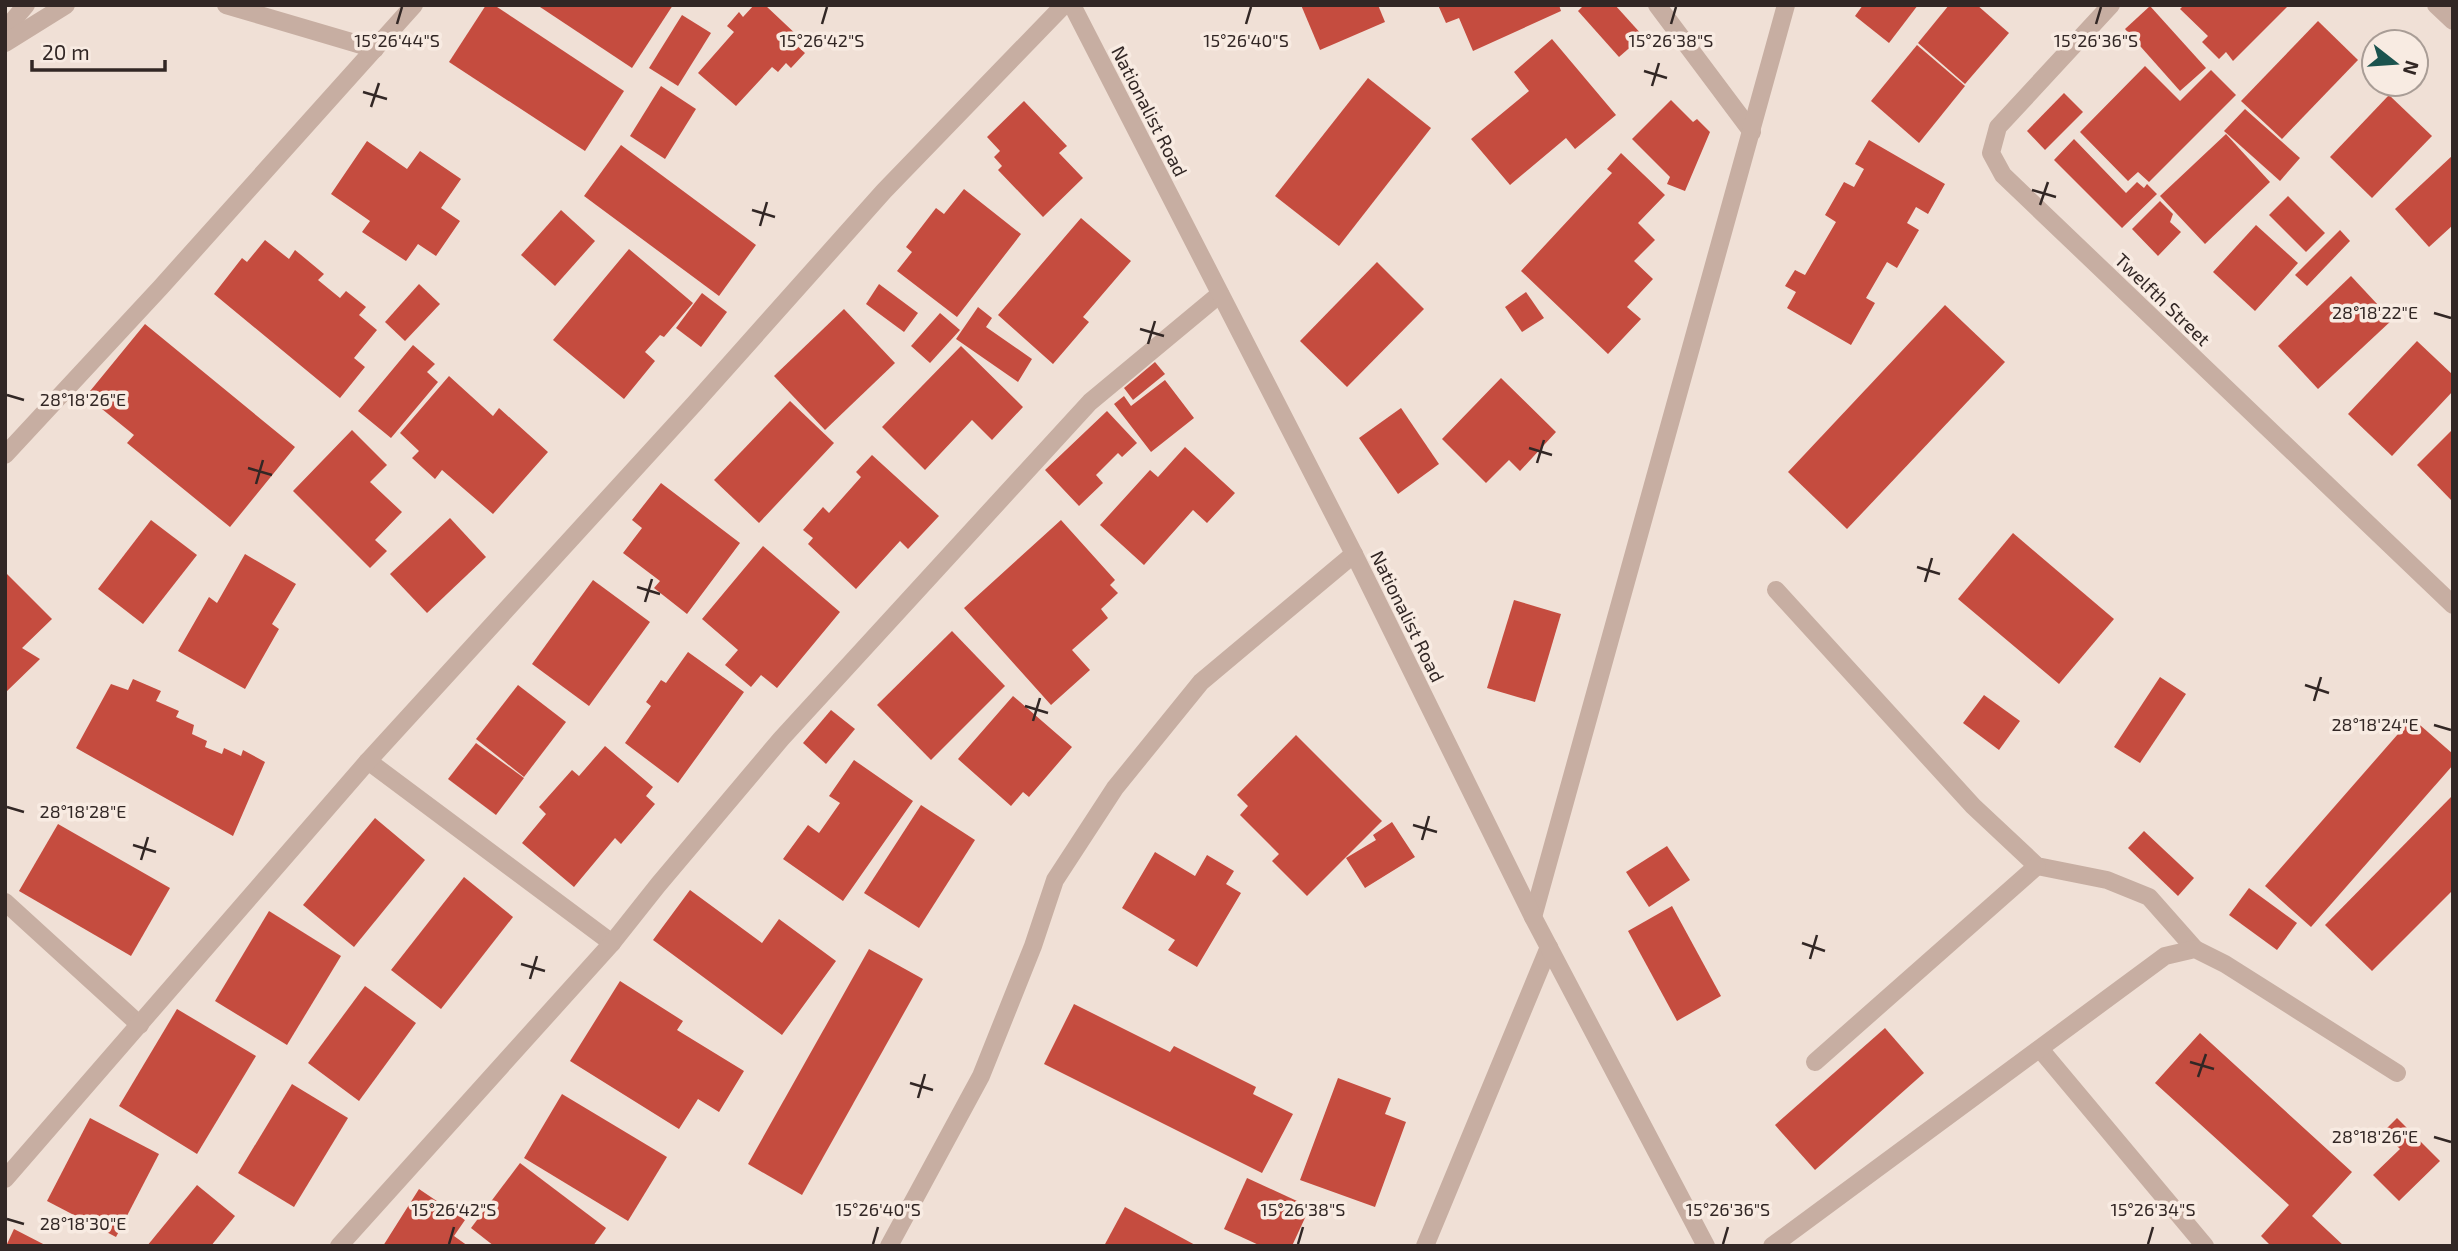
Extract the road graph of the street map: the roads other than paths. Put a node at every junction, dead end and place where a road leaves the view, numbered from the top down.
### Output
1 (26, 5) edge
2 (66, 5) edge
3 (226, 5) edge
4 (414, 5) edge
5 (1064, 5) edge
6 (1072, 5) edge
7 (1657, 5) edge
8 (1786, 5) edge
9 (2110, 5) edge
10 (2436, 5) edge
11 (2453, 21) edge
12 (5, 30) edge
13 (5, 43) edge
14 (375, 49) junction
15 (1752, 132) junction
16 (1220, 294) junction
17 (5, 455) edge
18 (1354, 554) junction
19 (1776, 590) dead end
20 (2453, 605) edge
21 (368, 761) junction
22 (2037, 866) junction
23 (5, 902) edge
24 (1533, 917) junction
25 (612, 943) junction
26 (1549, 947) junction
27 (2195, 949) junction
28 (140, 1025) junction
29 (2040, 1049) junction
30 (1815, 1062) dead end
31 (2397, 1073) dead end
32 (5, 1179) edge
33 (339, 1246) edge
34 (890, 1246) edge
35 (1424, 1246) edge
36 (1706, 1246) edge
37 (1772, 1246) edge
38 (2205, 1246) edge

1 - 12 street
2 - 13 street
3 - 14 street
4 - 14 street
5 - 21 street
6 - 16 street, Nationalist Road
7 - 15 street
8 - 15 street
9 - 20 street, Twelfth Street
10 - 11 street
14 - 17 street
15 - 24 street
16 - 18 street, Nationalist Road
16 - 25 street
18 - 24 street, Nationalist Road
18 - 34 street
19 - 22 street
21 - 25 street
21 - 28 street
22 - 27 street
22 - 30 street
23 - 28 street
24 - 26 street, Nationalist Road
25 - 33 street
26 - 35 street
26 - 36 street, Nationalist Road
27 - 29 street
27 - 31 street
28 - 32 street
29 - 37 street
29 - 38 street

